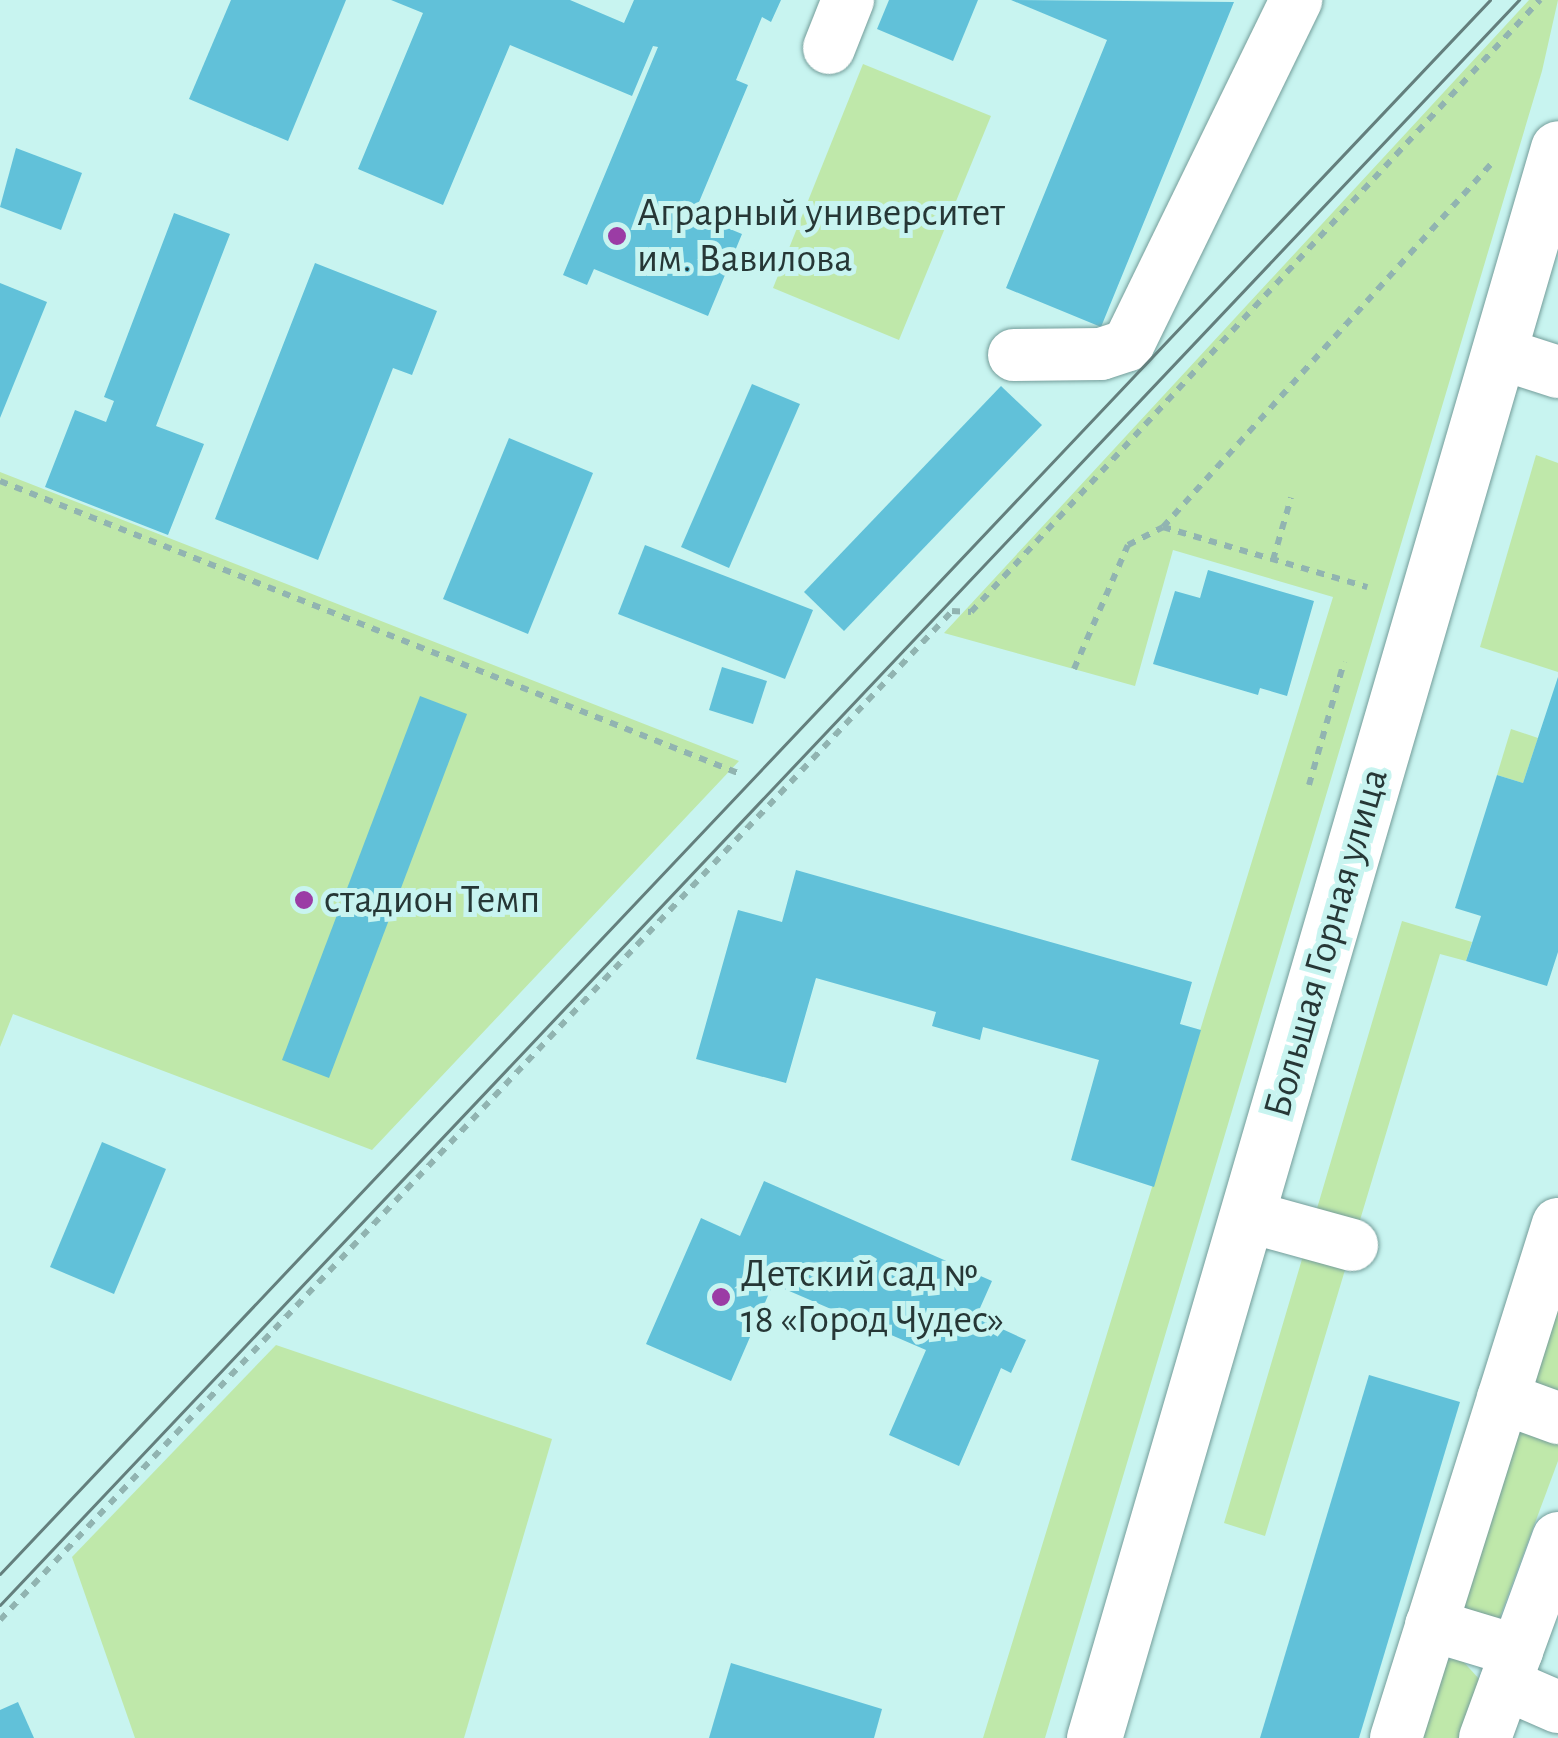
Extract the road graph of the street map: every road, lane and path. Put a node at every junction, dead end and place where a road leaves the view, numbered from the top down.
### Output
1 (848, 0) edge
2 (1296, 0) edge
3 (1540, 0) edge
4 (829, 48) dead end
5 (1558, 148) edge
6 (1493, 162) dead end
7 (1500, 353) junction
8 (1014, 355) dead end
9 (1558, 372) edge
10 (0, 482) edge
11 (1291, 498) dead end
12 (1163, 527) junction
13 (1273, 560) junction
14 (1367, 587) dead end
15 (1344, 662) dead end
16 (1074, 669) dead end
17 (738, 773) dead end
18 (1308, 786) dead end
19 (1247, 1216) junction
20 (1558, 1224) edge
21 (1352, 1246) dead end
22 (1503, 1398) junction
23 (1558, 1418) edge
24 (1558, 1538) edge
25 (0, 1620) edge
26 (1432, 1625) junction
27 (1511, 1668) junction
28 (1558, 1707) edge
29 (1094, 1738) edge
30 (1396, 1738) edge
31 (1485, 1738) edge

1 - 4 lane
2 - 8 lane
3 - 25 path
5 - 7 main road, Большая Горная улица
6 - 12 path
7 - 9 lane
7 - 19 main road, Большая Горная улица
10 - 17 path
11 - 13 path
12 - 13 path
12 - 16 path
13 - 14 path
15 - 18 path
19 - 21 lane
19 - 29 main road, Большая Горная улица
20 - 22 lane
22 - 23 lane
22 - 26 lane
24 - 27 lane
26 - 27 lane
26 - 30 lane
27 - 28 lane
27 - 31 lane

